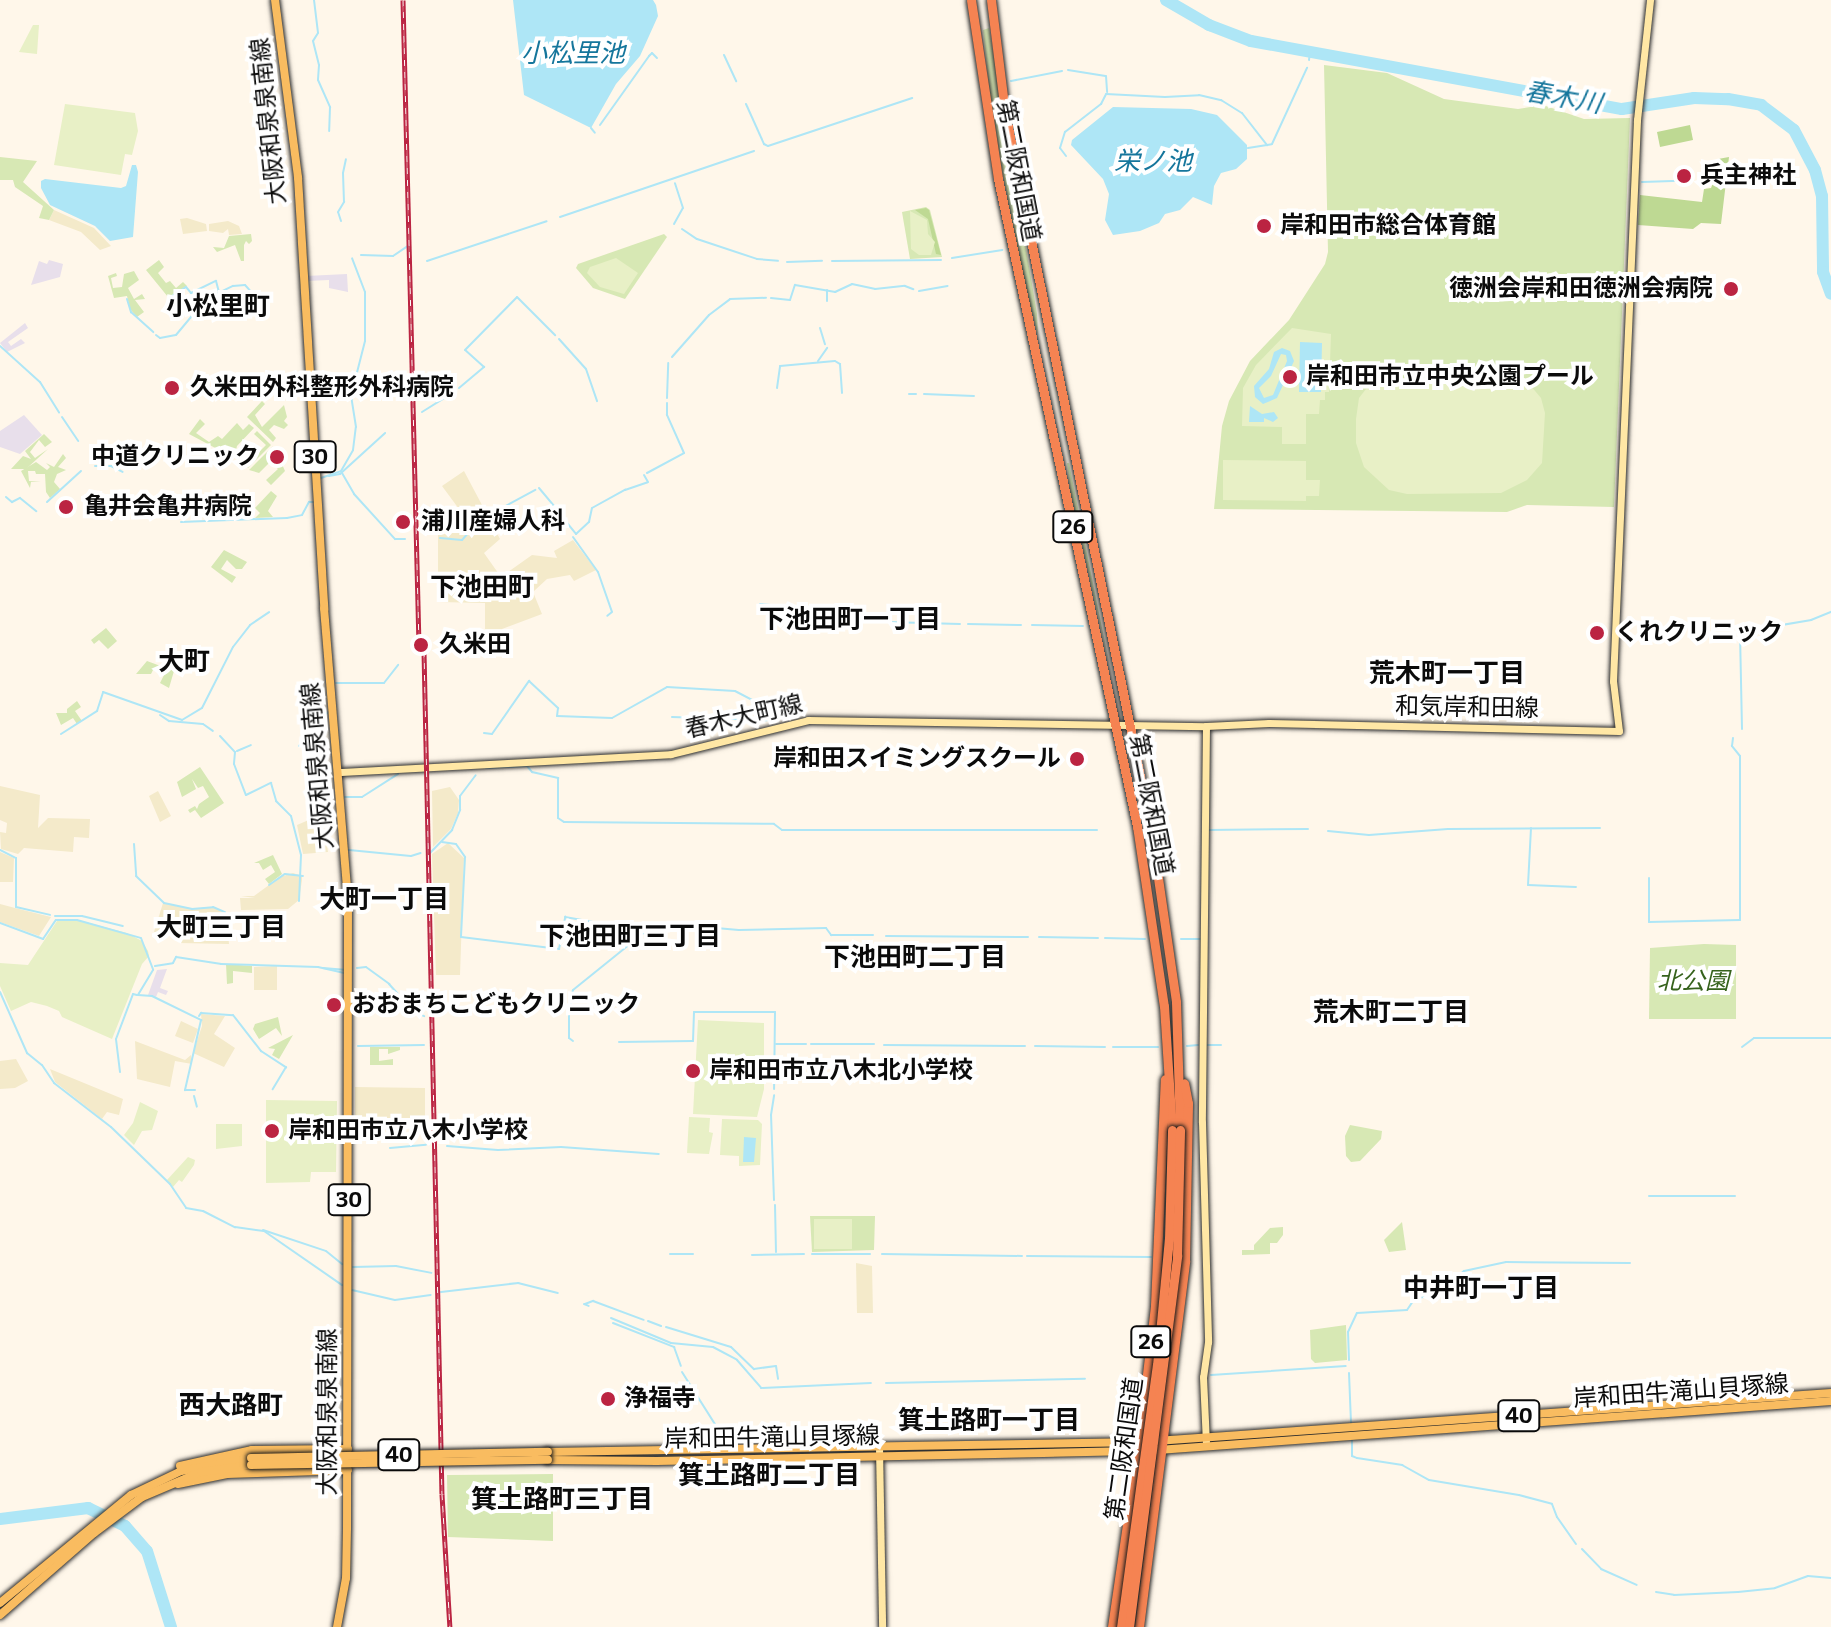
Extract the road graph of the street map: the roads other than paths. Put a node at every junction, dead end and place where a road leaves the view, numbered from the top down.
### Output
1 (275, 0) edge
2 (971, 0) edge
3 (991, 0) edge
4 (1650, 0) edge
5 (1114, 724) junction
6 (1128, 724) junction
7 (1206, 726) junction
8 (340, 772) junction
9 (1168, 1055) junction
10 (1180, 1056) junction
11 (1176, 1130) junction
12 (1831, 1393) edge
13 (1831, 1401) edge
14 (1206, 1442) junction
15 (1163, 1445) junction
16 (1139, 1447) junction
17 (348, 1449) junction
18 (879, 1451) junction
19 (348, 1470) junction
20 (164, 1481) junction
21 (90, 1531) junction
22 (0, 1603) edge
23 (0, 1615) edge
24 (337, 1627) edge
25 (882, 1627) edge
26 (1112, 1627) edge
27 (1121, 1627) edge
28 (1129, 1627) edge
29 (1139, 1627) edge

1 - 8 main road, 大阪和泉泉南線 / 30
2 - 5 highway, 第二阪和国道 / 26
3 - 6 highway, 第二阪和国道 / 26
4 - 7 main road, 和気岸和田線
5 - 6 main road, 春木大町線
5 - 8 main road, 春木大町線
5 - 9 highway, 第二阪和国道 / 26
6 - 7 main road, 春木大町線
6 - 10 highway, 第二阪和国道 / 26
7 - 14 main road
8 - 17 main road, 大阪和泉泉南線 / 30
9 - 11 highway, 第二阪和国道 / 26
9 - 16 highway, 26
10 - 11 highway, 第二阪和国道 / 26
10 - 15 highway, 26
11 - 27 highway, 第二阪和国道 / 26, bridge
11 - 28 highway, 第二阪和国道 / 26, bridge
12 - 14 main road, 岸和田牛滝山貝塚線 / 40
13 - 14 main road, 岸和田牛滝山貝塚線 / 40
14 - 15 main road, 岸和田牛滝山貝塚線 / 40
15 - 16 main road, 岸和田牛滝山貝塚線 / 40
15 - 29 highway, 26
16 - 18 main road, 岸和田牛滝山貝塚線 / 40
16 - 26 highway, 26
17 - 19 main road, 大阪和泉泉南線 / 30
17 - 20 main road
18 - 20 main road, 岸和田牛滝山貝塚線 / 40, bridge
18 - 25 main road
19 - 20 main road
19 - 24 main road, 大阪和泉泉南線 / 30
20 - 21 main road, 岸和田牛滝山貝塚線 / 40
21 - 22 main road, 岸和田牛滝山貝塚線 / 40
21 - 23 main road, 岸和田牛滝山貝塚線 / 40

